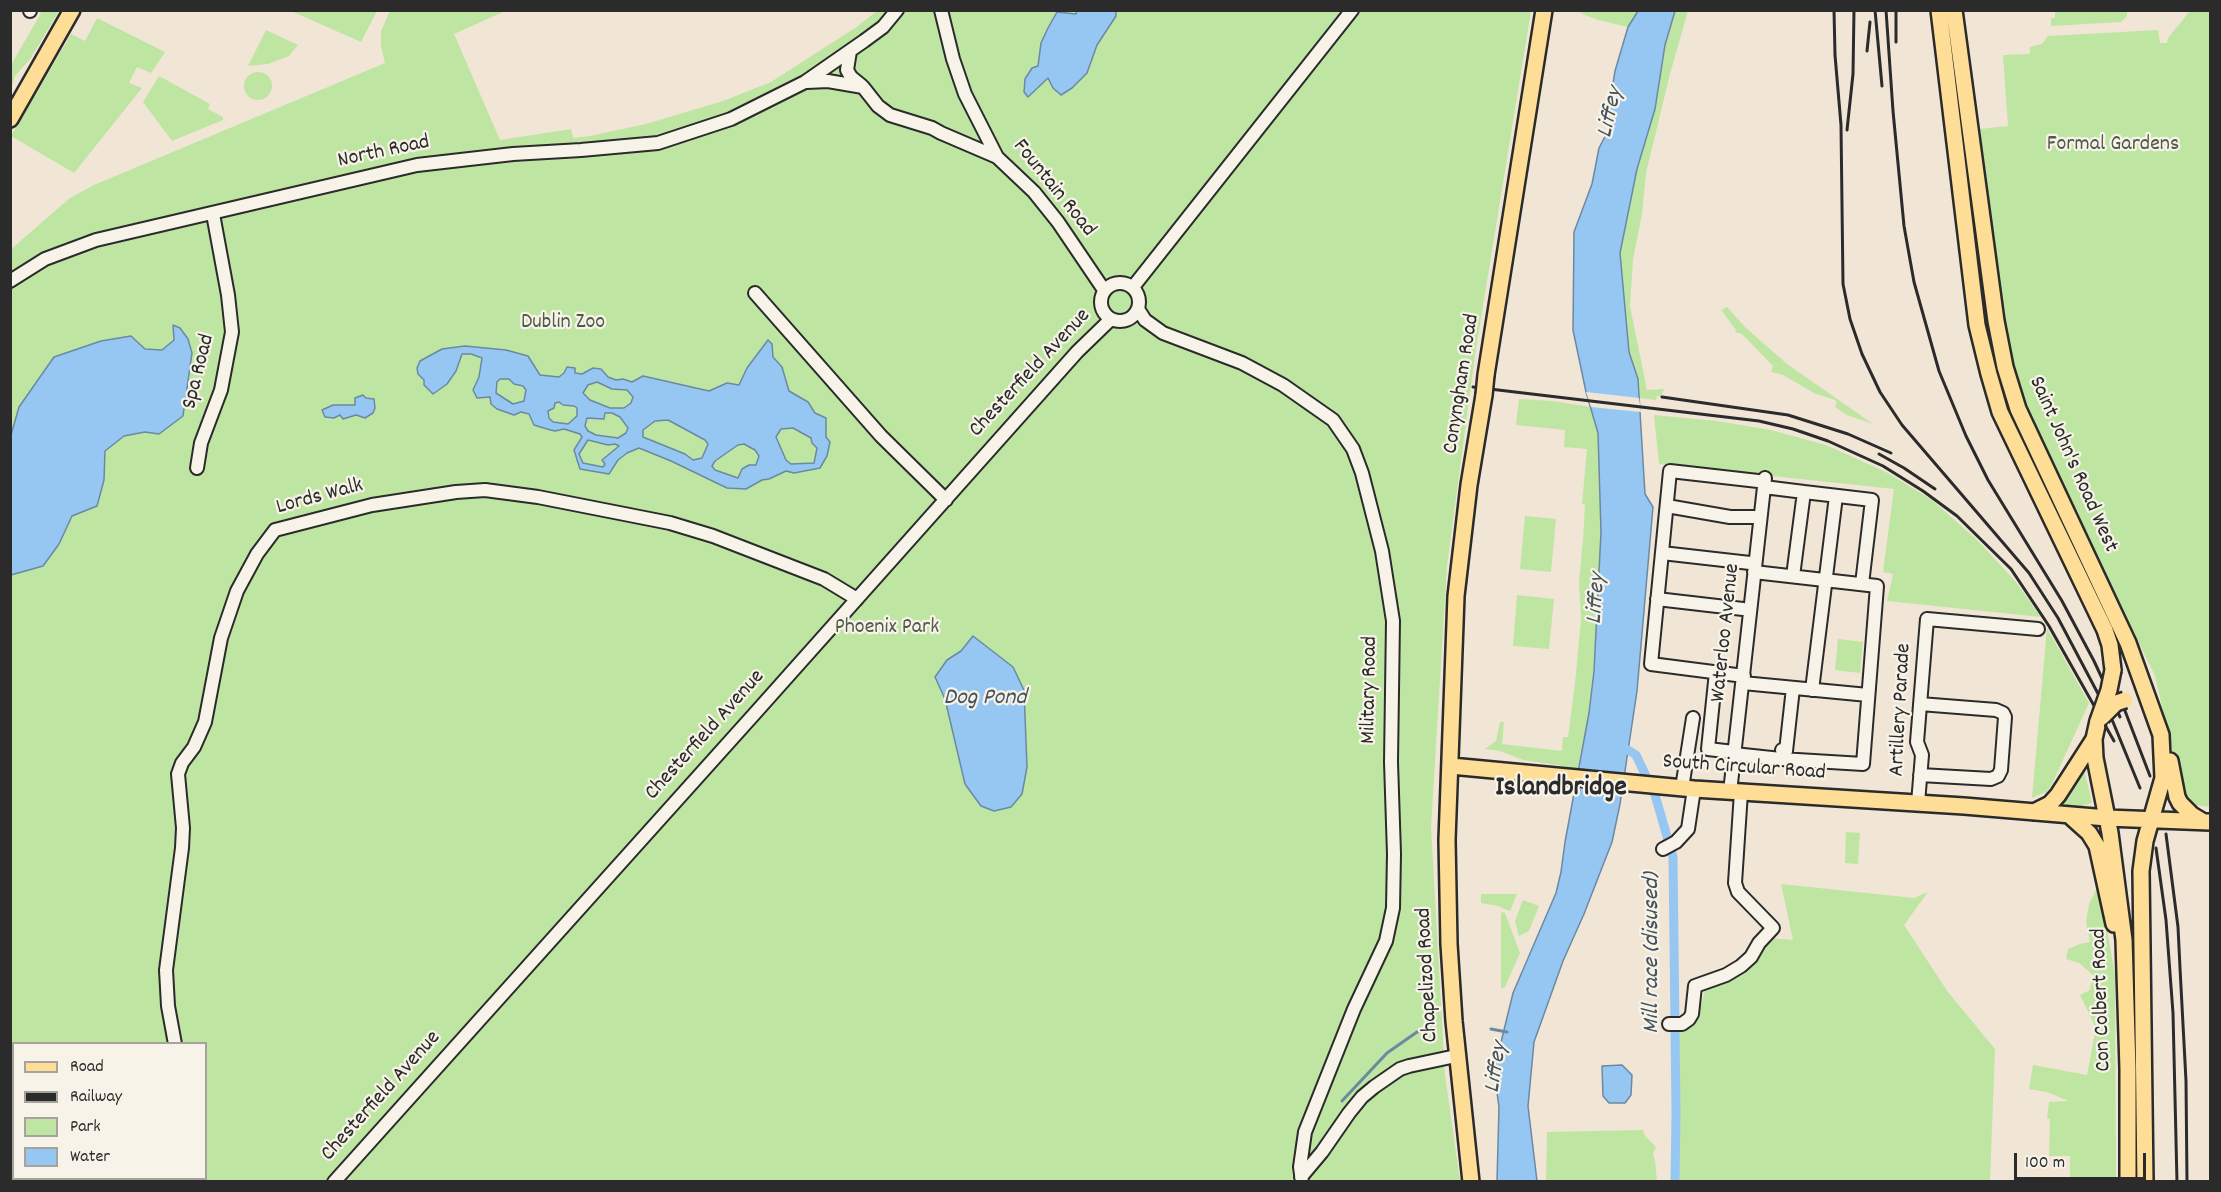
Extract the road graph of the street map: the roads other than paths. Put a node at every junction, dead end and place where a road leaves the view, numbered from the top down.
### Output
1 (72, 10) edge
2 (897, 10) edge
3 (941, 10) edge
4 (1352, 10) edge
5 (1544, 10) edge
6 (1939, 10) edge
7 (1954, 10) edge
8 (850, 51) junction
9 (806, 82) junction
10 (863, 87) junction
11 (10, 119) edge
12 (981, 128) junction
13 (969, 146) junction
14 (997, 157) junction
15 (213, 214) junction
16 (10, 281) edge
17 (1133, 287) junction
18 (1104, 290) junction
19 (755, 293) dead end
20 (1138, 309) junction
21 (1111, 319) junction
22 (197, 468) dead end
23 (1763, 482) junction
24 (1804, 492) junction
25 (1836, 495) junction
26 (946, 500) junction
27 (1667, 506) junction
28 (1754, 517) dead end
29 (1662, 553) junction
30 (1752, 568) junction
31 (1793, 576) junction
32 (1825, 580) junction
33 (1862, 584) junction
34 (857, 599) junction
35 (1657, 599) junction
36 (1743, 609) dead end
37 (2038, 629) dead end
38 (1716, 672) junction
39 (1743, 680) junction
40 (1793, 688) junction
41 (1812, 690) junction
42 (1868, 695) junction
43 (1920, 704) junction
44 (1693, 718) dead end
45 (2155, 718) junction
46 (2098, 721) junction
47 (2161, 735) junction
48 (2094, 739) junction
49 (1734, 753) junction
50 (1781, 754) junction
51 (1450, 766) junction
52 (1920, 775) junction
53 (1688, 789) junction
54 (1735, 792) junction
55 (1918, 803) junction
56 (2034, 812) junction
57 (2070, 816) junction
58 (2107, 818) junction
59 (2152, 819) junction
60 (2206, 821) edge
61 (1663, 849) dead end
62 (2127, 1016) junction
63 (1676, 1024) dead end
64 (175, 1042) edge
65 (1456, 1056) junction
66 (1302, 1179) edge
67 (334, 1182) edge
68 (1471, 1182) edge
69 (2128, 1182) edge
70 (2145, 1182) edge

1 - 11 main road
2 - 8 street
3 - 12 street, Fountain Road
4 - 17 street
5 - 51 main road, Conyngham Road, bridge
6 - 46 main road, Saint John's Road West, bridge
7 - 45 main road, Saint John's Road West
8 - 9 street
8 - 10 street
9 - 10 street
9 - 15 street, North Road
10 - 13 street
12 - 13 street
12 - 14 street, Fountain Road
13 - 14 street
14 - 18 street, Fountain Road
15 - 16 street, North Road
15 - 22 street, Spa Road
17 - 18 street
17 - 20 street
18 - 21 street
19 - 26 street
20 - 21 street
20 - 66 street, Military Road
21 - 26 street, Chesterfield Avenue
23 - 24 street
23 - 27 street
23 - 30 street, Waterloo Avenue
24 - 25 street
24 - 31 street
25 - 32 street
25 - 33 street
26 - 34 street, Chesterfield Avenue
27 - 28 street
27 - 29 street
29 - 30 street
29 - 35 street
30 - 31 street
30 - 39 street, Waterloo Avenue
31 - 32 street
32 - 33 street
32 - 41 street
33 - 42 street
34 - 64 street, Lords Walk
34 - 67 street, Chesterfield Avenue
35 - 36 street
35 - 38 street
37 - 43 street, Artillery Parade
38 - 39 street
38 - 49 street
39 - 40 street
39 - 49 street, Waterloo Avenue
40 - 41 street
40 - 50 street
41 - 42 street
42 - 50 street
43 - 52 street, Artillery Parade
43 - 52 street
44 - 53 street
45 - 46 main road, bridge
45 - 47 main road, Saint John's Road West
46 - 48 main road, Saint John's Road West
47 - 59 main road, Saint John's Road West
47 - 60 main road, South Circular Road
48 - 56 main road
48 - 58 main road, Saint John's Road West
49 - 50 street
49 - 54 street, Waterloo Avenue
51 - 53 main road, South Circular Road
51 - 65 main road, Chapelizod Road
52 - 55 street, Artillery Parade
53 - 54 main road, South Circular Road
53 - 61 street
54 - 55 main road, South Circular Road
54 - 63 street, Waterloo Avenue
55 - 56 main road, South Circular Road
56 - 57 main road, South Circular Road
57 - 58 main road, South Circular Road
57 - 62 main road
58 - 59 main road, South Circular Road
58 - 62 main road, Con Colbert Road
59 - 60 main road, South Circular Road
59 - 70 main road, Con Colbert Road
62 - 69 main road, Con Colbert Road
65 - 66 street
65 - 68 main road, Chapelizod Road

